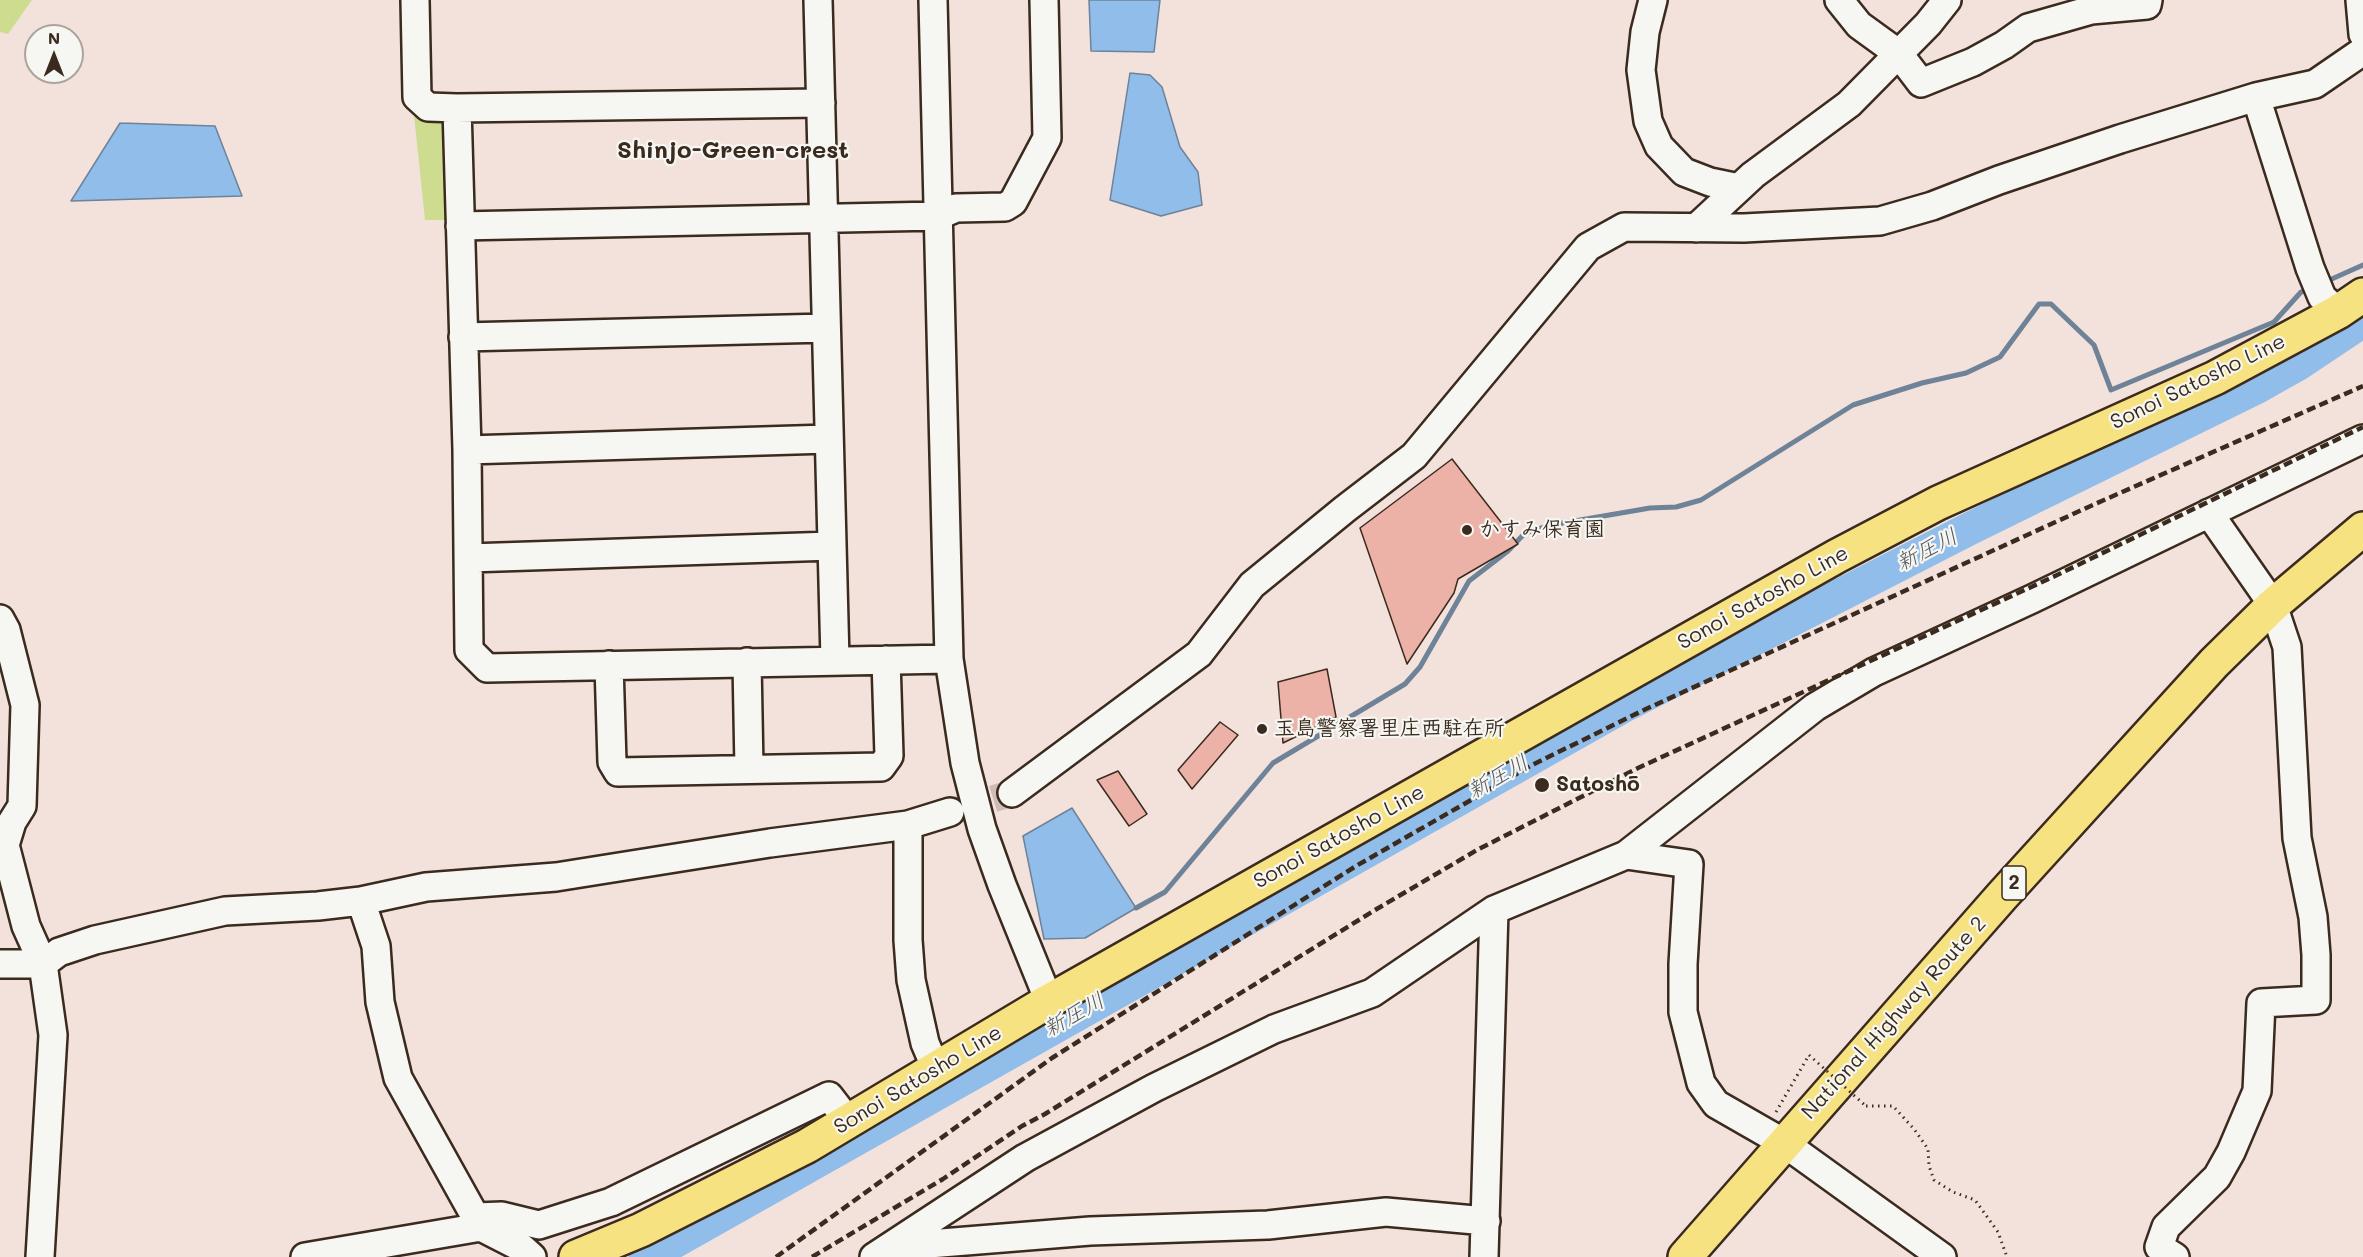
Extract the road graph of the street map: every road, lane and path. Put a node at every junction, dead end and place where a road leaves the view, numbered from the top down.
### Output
1 (415, 0) edge
2 (818, 0) edge
3 (933, 0) edge
4 (1044, 0) edge
5 (1653, 0) edge
6 (1839, 0) edge
7 (1947, 0) edge
8 (2148, 0) edge
9 (2360, 0) edge
10 (2363, 34) edge
11 (2363, 51) edge
12 (1899, 54) junction
13 (2256, 97) junction
14 (821, 104) junction
15 (457, 108) junction
16 (1739, 188) junction
17 (938, 216) junction
18 (824, 218) junction
19 (460, 226) junction
20 (1696, 228) junction
21 (2351, 303) edge
22 (826, 328) junction
23 (463, 337) junction
24 (828, 439) junction
25 (2363, 439) edge
26 (467, 450) junction
27 (2209, 513) junction
28 (2363, 529) edge
29 (832, 546) junction
30 (469, 558) junction
31 (2273, 605) junction
32 (2, 630) edge
33 (949, 659) junction
34 (835, 660) junction
35 (886, 660) junction
36 (747, 662) junction
37 (609, 665) junction
38 (749, 770) junction
39 (1012, 793) tunnel mouth
40 (950, 812) tunnel mouth
41 (908, 825) junction
42 (3, 842) edge
43 (1626, 855) junction
44 (361, 901) junction
45 (1494, 910) junction
46 (0, 964) edge
47 (43, 964) junction
48 (1049, 1001) junction
49 (936, 1069) junction
50 (849, 1122) junction
51 (1775, 1138) junction
52 (1486, 1221) junction
53 (478, 1222) junction
54 (883, 1252) edge
55 (40, 1257) edge
56 (304, 1257) edge
57 (532, 1257) edge
58 (576, 1257) edge
59 (1484, 1257) edge
60 (1685, 1257) edge
61 (1942, 1257) edge
62 (2007, 1257) edge
63 (2175, 1257) edge

1 - 15 street
2 - 14 street
3 - 17 street
4 - 17 street
5 - 16 street
6 - 12 street
7 - 12 street
8 - 12 street
9 - 10 street
11 - 13 street
12 - 16 street
13 - 20 street
13 - 21 street
14 - 15 street
14 - 18 street
15 - 19 street
16 - 20 street
17 - 18 street
17 - 33 street
18 - 19 street
18 - 22 street
19 - 23 street
20 - 39 street
21 - 48 main road, Sonoi Satosho Line
22 - 23 street
22 - 24 street
23 - 26 street
24 - 26 street
24 - 29 street
25 - 27 street
26 - 30 street
27 - 31 street
27 - 43 street
28 - 31 main road, National Highway Route 2 / 2
29 - 30 street
29 - 34 street
30 - 37 street
31 - 51 main road, National Highway Route 2 / 2
31 - 63 street
32 - 42 street
33 - 35 street
33 - 48 street
34 - 35 street
34 - 36 street
35 - 38 street
36 - 37 street
36 - 38 street
37 - 38 street
40 - 41 street
41 - 44 street
41 - 49 street
42 - 47 street
43 - 45 street
43 - 51 street
44 - 47 street
44 - 53 street
45 - 52 street
45 - 54 street
46 - 47 street
47 - 55 street
48 - 49 main road, Sonoi Satosho Line
49 - 50 main road, Sonoi Satosho Line
50 - 53 street
50 - 58 main road, Sonoi Satosho Line
51 - 60 main road, National Highway Route 2 / 2
51 - 61 street
51 - 62 path, bridge
52 - 54 street
52 - 59 street
53 - 56 street
53 - 57 street

